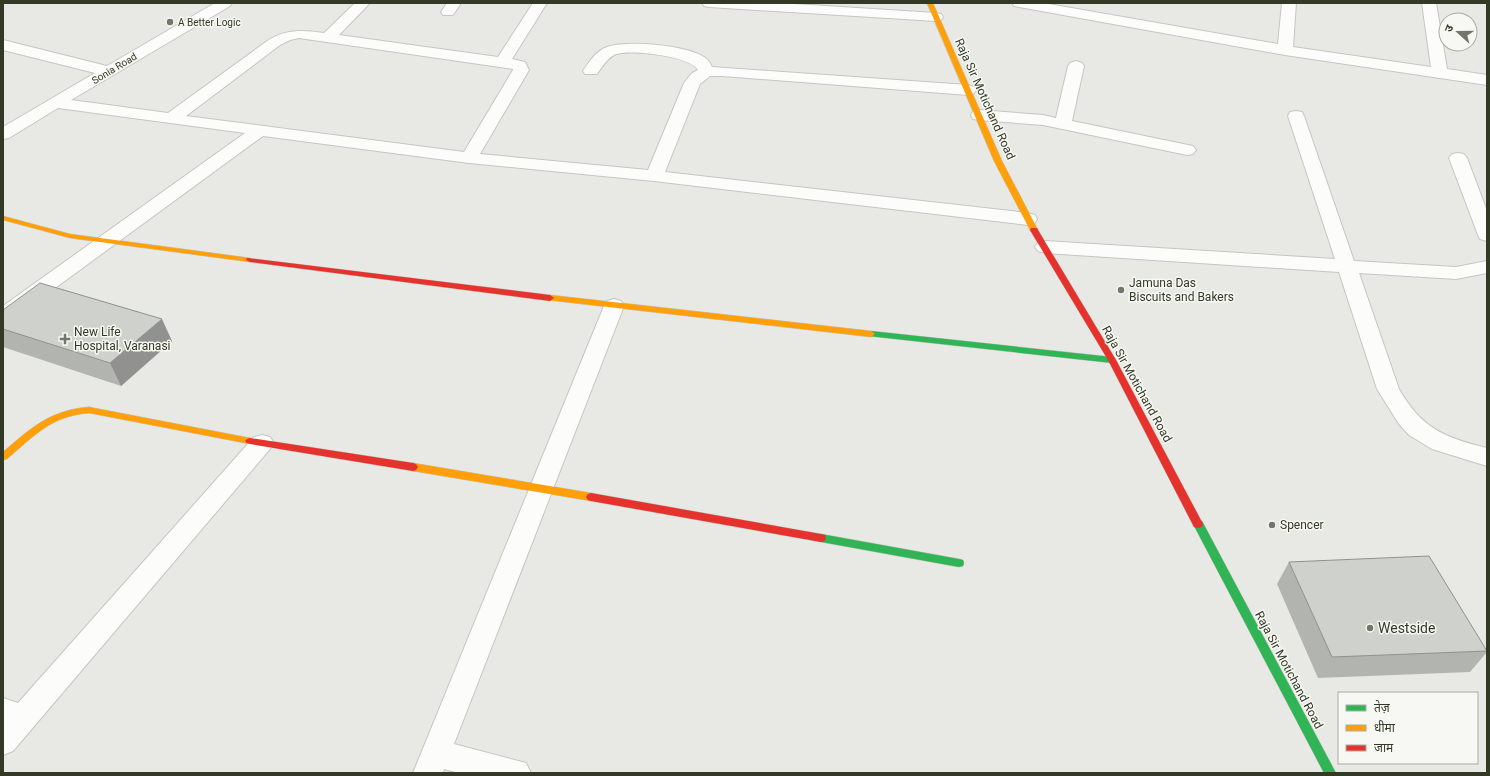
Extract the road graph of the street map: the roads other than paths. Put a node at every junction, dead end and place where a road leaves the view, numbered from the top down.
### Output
1 (225, 3) edge
2 (363, 3) edge
3 (540, 3) edge
4 (709, 3) edge
5 (930, 3) edge
6 (1018, 3) edge
7 (1289, 3) edge
8 (1429, 3) edge
9 (936, 17) junction
10 (328, 38) junction
11 (3, 45) edge
12 (1285, 50) junction
13 (503, 61) junction
14 (1076, 66) dead end
15 (107, 71) junction
16 (591, 71) dead end
17 (707, 71) junction
18 (1440, 73) junction
19 (1487, 80) edge
20 (968, 90) junction
21 (54, 104) junction
22 (979, 115) junction
23 (1296, 116) dead end
24 (171, 119) junction
25 (1063, 124) junction
26 (259, 131) junction
27 (3, 134) edge
28 (1187, 150) dead end
29 (469, 158) junction
30 (1458, 158) dead end
31 (654, 176) junction
32 (3, 218) edge
33 (1028, 218) junction
34 (1487, 235) edge
35 (104, 242) junction
36 (1045, 247) junction
37 (1347, 266) junction
38 (1487, 267) edge
39 (614, 306) junction
40 (3, 316) edge
41 (1112, 360) junction
42 (262, 443) junction
43 (4, 457) dead end
44 (1487, 457) edge
45 (540, 488) junction
46 (959, 563) dead end
47 (13, 714) edge
48 (3, 742) edge
49 (432, 763) edge
50 (516, 773) edge
51 (1330, 773) edge

1 - 15 street, Sonia Road
2 - 10 street
3 - 13 street
4 - 9 street
5 - 9 street, Raja Sir Motichand Road
6 - 12 street
7 - 12 street
8 - 18 street
9 - 20 street, Raja Sir Motichand Road
10 - 13 street
10 - 24 street
11 - 15 street
12 - 18 street
13 - 29 street
14 - 25 street
15 - 21 street, Sonia Road
16 - 17 street
17 - 20 street
17 - 31 street
18 - 19 street
20 - 22 street, Raja Sir Motichand Road
21 - 24 street
21 - 27 street, Sonia Road
22 - 25 street
22 - 33 street, Raja Sir Motichand Road
23 - 37 street
24 - 26 street
25 - 28 street
26 - 29 street
26 - 35 street
29 - 31 street
30 - 34 street
31 - 33 street
32 - 35 street
33 - 36 street, Raja Sir Motichand Road
35 - 39 street
35 - 40 street
36 - 37 street
36 - 41 street, Raja Sir Motichand Road
37 - 38 street
37 - 44 street
39 - 41 street
39 - 45 street
41 - 51 street, Raja Sir Motichand Road
42 - 43 street
42 - 45 street
42 - 47 street
45 - 46 street
45 - 49 street
47 - 48 street
49 - 50 street

